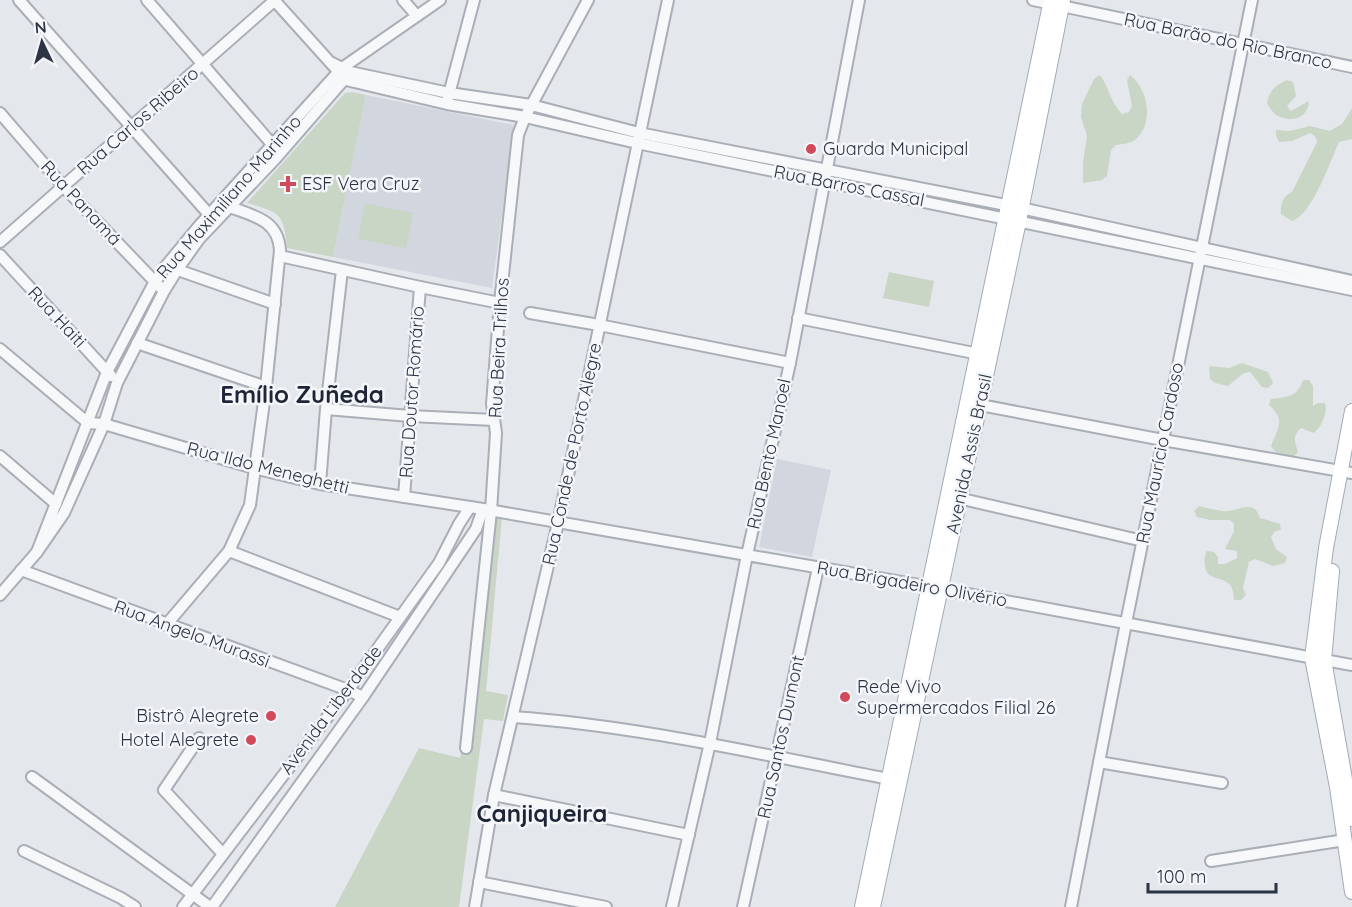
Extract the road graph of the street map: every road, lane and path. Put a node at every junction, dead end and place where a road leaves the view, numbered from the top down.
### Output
1 (19, 0) edge
2 (147, 0) edge
3 (274, 0) edge
4 (403, 0) edge
5 (440, 0) edge
6 (474, 0) edge
7 (588, 0) edge
8 (668, 0) edge
9 (859, 0) edge
10 (1033, 0) edge
11 (1252, 0) edge
12 (1057, 2) edge
13 (417, 16) junction
14 (1243, 45) junction
15 (204, 64) junction
16 (1352, 67) edge
17 (344, 73) junction
18 (448, 98) junction
19 (531, 105) junction
20 (0, 113) edge
21 (525, 117) junction
22 (132, 126) junction
23 (638, 138) junction
24 (276, 149) junction
25 (826, 169) junction
26 (823, 181) junction
27 (63, 186) junction
28 (230, 207) junction
29 (1013, 213) junction
30 (213, 218) junction
31 (0, 242) edge
32 (1200, 254) junction
33 (0, 255) edge
34 (280, 255) junction
35 (166, 266) junction
36 (1273, 269) junction
37 (177, 270) junction
38 (342, 270) junction
39 (1352, 282) edge
40 (154, 283) junction
41 (420, 287) junction
42 (1352, 290) edge
43 (164, 291) junction
44 (500, 303) junction
45 (275, 304) junction
46 (530, 313) dead end
47 (798, 318) junction
48 (599, 325) junction
49 (137, 343) junction
50 (0, 349) edge
51 (984, 355) junction
52 (790, 363) junction
53 (112, 378) junction
54 (266, 387) junction
55 (974, 404) junction
56 (326, 409) junction
57 (1352, 411) edge
58 (410, 416) junction
59 (494, 420) junction
60 (88, 423) junction
61 (104, 424) junction
62 (1163, 440) junction
63 (0, 456) edge
64 (254, 468) junction
65 (1348, 469) edge
66 (320, 484) junction
67 (404, 497) junction
68 (954, 497) junction
69 (56, 504) junction
70 (471, 507) junction
71 (487, 510) junction
72 (558, 522) junction
73 (1143, 541) junction
74 (229, 551) junction
75 (37, 552) junction
76 (747, 555) junction
77 (818, 568) junction
78 (21, 570) junction
79 (421, 587) junction
80 (935, 588) junction
81 (0, 595) edge
82 (432, 595) junction
83 (400, 617) junction
84 (1126, 623) junction
85 (166, 625) junction
86 (1318, 659) junction
87 (1352, 666) edge
88 (348, 690) junction
89 (363, 698) junction
90 (513, 717) junction
91 (199, 738) dead end
92 (710, 743) junction
93 (466, 748) dead end
94 (776, 757) junction
95 (1099, 762) junction
96 (32, 777) dead end
97 (895, 780) junction
98 (1222, 783) dead end
99 (1342, 787) junction
100 (494, 795) junction
101 (1352, 819) edge
102 (689, 835) junction
103 (1346, 840) junction
104 (24, 851) dead end
105 (223, 854) junction
106 (878, 860) junction
107 (1210, 861) dead end
108 (479, 882) junction
109 (1352, 892) edge
110 (192, 894) junction
111 (135, 907) edge
112 (183, 907) edge
113 (211, 907) edge
114 (475, 907) edge
115 (606, 907) edge
116 (672, 907) edge
117 (743, 907) edge
118 (862, 907) edge
119 (873, 907) edge
120 (1071, 907) edge

1 - 22 street
2 - 15 street
3 - 15 street, Rua Carlos Ribeiro
3 - 17 street
4 - 13 street
5 - 13 street, Rua Maximiliano Marinho
6 - 18 street
7 - 19 street, Rua Beira Trilhos
8 - 23 street, Rua Conde de Porto Alegre
9 - 25 street, Rua Bento Manoel
10 - 12 street, Rua Barão do Rio Branco
11 - 14 street, Rua Maurício Cardoso
12 - 14 street, Rua Barão do Rio Branco
12 - 29 main road, Avenida Assis Brasil
13 - 17 street, Rua Maximiliano Marinho
14 - 16 street, Rua Barão do Rio Branco
14 - 32 street, Rua Maurício Cardoso
15 - 22 street, Rua Carlos Ribeiro
15 - 24 street
17 - 18 street, Rua Barros Cassal
17 - 24 street, Rua Maximiliano Marinho
18 - 19 street, Rua Barros Cassal
18 - 21 street, Rua Barros Cassal
19 - 21 street, Rua Beira Trilhos
19 - 23 street, Rua Barros Cassal
20 - 27 street, Rua Panamá
21 - 23 street, Rua Barros Cassal
21 - 44 street, Rua Beira Trilhos
22 - 27 street, Rua Carlos Ribeiro
22 - 30 street
23 - 25 street, Rua Barros Cassal
23 - 26 street, Rua Barros Cassal
23 - 48 street, Rua Conde de Porto Alegre
24 - 28 street, Rua Maximiliano Marinho
24 - 30 street, Rua Maximiliano Marinho
25 - 26 street, Rua Bento Manoel
25 - 29 street, Rua Barros Cassal
26 - 29 street, Rua Barros Cassal
26 - 47 street, Rua Bento Manoel
27 - 31 street, Rua Carlos Ribeiro
27 - 40 street, Rua Panamá
28 - 30 street, Rua Maximiliano Marinho
28 - 34 street
29 - 32 street, Rua Barros Cassal
29 - 51 main road, Avenida Assis Brasil
30 - 35 street, Rua Maximiliano Marinho
30 - 37 street, Rua Maximiliano Marinho
32 - 36 street, Rua Barros Cassal
32 - 62 street, Rua Maurício Cardoso
33 - 53 street, Rua Haiti
34 - 38 street
34 - 45 street
35 - 37 street
35 - 40 street, Rua Maximiliano Marinho
36 - 39 street, Rua Barros Cassal
36 - 42 street, Rua Barros Cassal
37 - 43 street, Rua Maximiliano Marinho
37 - 45 street
38 - 41 street
38 - 56 street
40 - 43 street, Rua Panamá
40 - 53 street, Rua Maximiliano Marinho
41 - 44 street
41 - 58 street, Rua Doutor Romário
43 - 49 street, Rua Maximiliano Marinho
44 - 59 street, Rua Beira Trilhos
45 - 54 street
46 - 48 street
47 - 51 street
47 - 52 street, Rua Bento Manoel
48 - 52 street
48 - 72 street, Rua Conde de Porto Alegre
49 - 53 street, Rua Maximiliano Marinho
49 - 54 street
50 - 60 street
51 - 55 main road, Avenida Assis Brasil
52 - 76 street, Rua Bento Manoel
53 - 60 street, Rua Maximiliano Marinho
53 - 61 street, Rua Maximiliano Marinho
54 - 64 street
55 - 62 street
55 - 68 main road, Avenida Assis Brasil
56 - 58 street
56 - 66 street
57 - 65 main road
58 - 59 street
58 - 67 street, Rua Doutor Romário
59 - 71 street, Rua Beira Trilhos
60 - 61 street, Rua Ildo Meneghetti
60 - 69 street, Rua Maximiliano Marinho
61 - 64 street, Rua Ildo Meneghetti
61 - 75 street, Rua Maximiliano Marinho
62 - 65 street
62 - 73 street, Rua Maurício Cardoso
63 - 69 street
64 - 66 street, Rua Ildo Meneghetti
64 - 74 street
65 - 86 main road
66 - 67 street, Rua Ildo Meneghetti
67 - 70 street, Rua Ildo Meneghetti
68 - 73 street
68 - 80 main road, Avenida Assis Brasil
69 - 75 street, Rua Maximiliano Marinho
70 - 71 street, Rua Brigadeiro Olivério
70 - 79 street, Avenida Liberdade
71 - 72 street, Rua Brigadeiro Olivério
71 - 82 street, Avenida Liberdade
71 - 93 street, Rua Beira Trilhos
72 - 76 street, Rua Brigadeiro Olivério
72 - 90 street, Rua Conde de Porto Alegre
73 - 84 street, Rua Maurício Cardoso
74 - 83 street
74 - 85 street
75 - 78 street, Rua Maximiliano Marinho
76 - 77 street, Rua Brigadeiro Olivério
76 - 92 street, Rua Bento Manoel
77 - 80 street, Rua Brigadeiro Olivério
77 - 94 street, Rua Santos Dumont
78 - 81 street, Rua Maximiliano Marinho
78 - 85 street, Rua Angelo Murassi
79 - 82 street
79 - 83 street, Avenida Liberdade
80 - 84 street, Rua Brigadeiro Olivério
80 - 97 main road, Avenida Assis Brasil
82 - 89 street, Avenida Liberdade
83 - 88 street, Avenida Liberdade
84 - 86 street, Rua Brigadeiro Olivério
84 - 95 street, Rua Maurício Cardoso
85 - 88 street, Rua Angelo Murassi
86 - 87 street, Rua Brigadeiro Olivério
86 - 99 main road
88 - 89 street, Rua Angelo Murassi
88 - 105 street, Avenida Liberdade
89 - 113 street, Avenida Liberdade
90 - 92 street
90 - 100 street, Rua Conde de Porto Alegre
91 - 105 street
92 - 94 street
92 - 102 street, Rua Bento Manoel
94 - 97 street
94 - 117 street, Rua Santos Dumont
95 - 98 street
95 - 120 street, Rua Maurício Cardoso
96 - 110 street
97 - 106 main road, Avenida Assis Brasil
99 - 101 main road
99 - 103 main road
100 - 102 street
100 - 108 street, Rua Conde de Porto Alegre
102 - 116 street, Rua Bento Manoel
103 - 107 street
103 - 109 main road
104 - 111 street
105 - 110 street, Avenida Liberdade
106 - 118 main road, Avenida Assis Brasil
106 - 119 main road, Avenida Assis Brasil
108 - 114 street, Rua Conde de Porto Alegre
108 - 115 street
110 - 112 street, Avenida Liberdade
110 - 113 street

